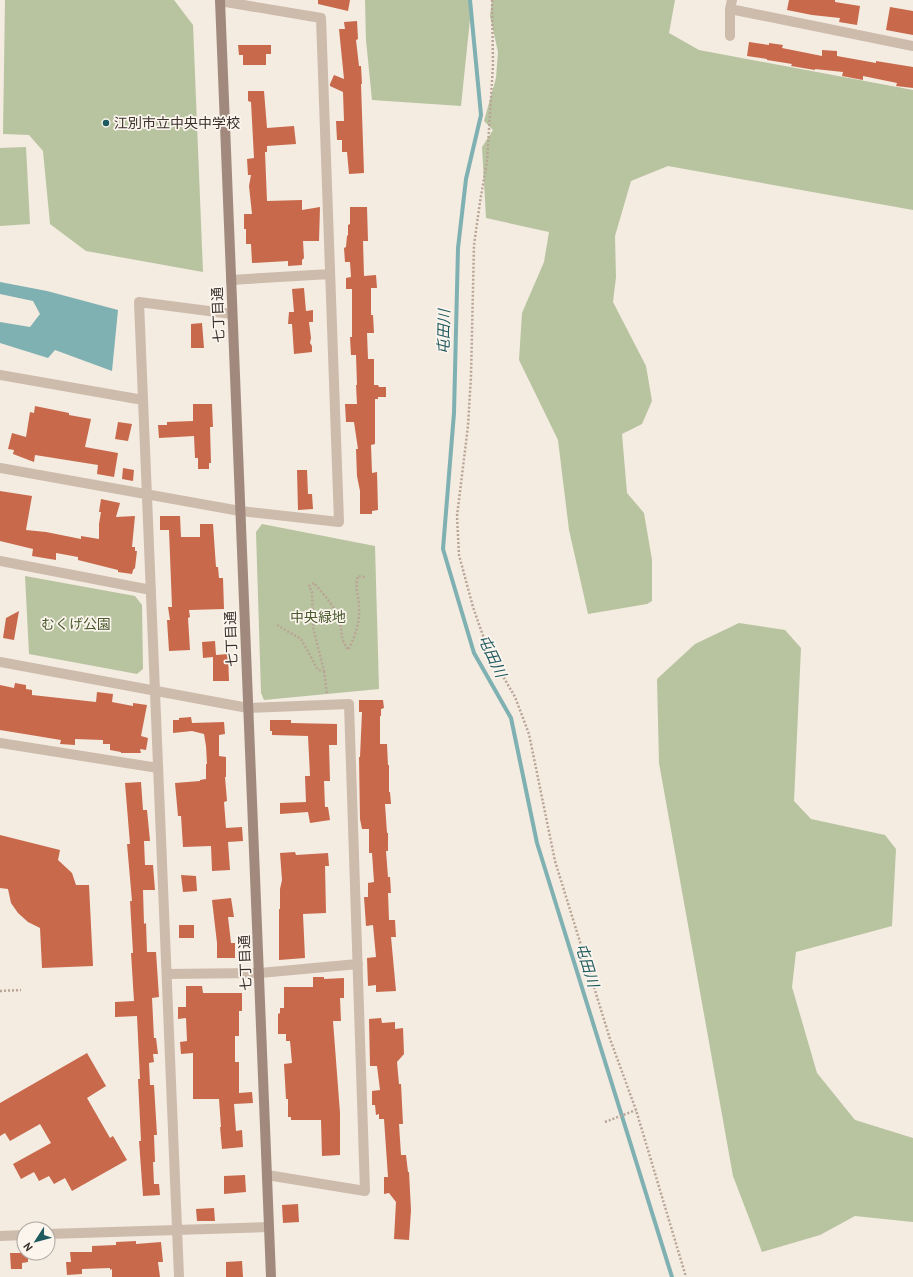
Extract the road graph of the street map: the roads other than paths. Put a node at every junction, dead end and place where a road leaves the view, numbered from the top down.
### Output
1 (220, 0) edge
2 (731, 4) edge
3 (730, 36) dead end
4 (913, 46) edge
5 (330, 274) junction
6 (231, 280) junction
7 (232, 314) junction
8 (0, 376) edge
9 (143, 400) junction
10 (0, 468) edge
11 (147, 495) junction
12 (240, 511) junction
13 (0, 561) edge
14 (151, 590) junction
15 (0, 662) edge
16 (155, 691) junction
17 (248, 708) junction
18 (0, 743) edge
19 (158, 768) junction
20 (358, 964) junction
21 (260, 973) junction
22 (167, 974) junction
23 (267, 1175) junction
24 (269, 1227) junction
25 (177, 1230) junction
26 (56, 1234) edge
27 (16, 1235) edge
28 (0, 1236) edge
29 (178, 1277) edge
30 (271, 1277) edge

1 - 5 street
1 - 6 street, 七丁目通
2 - 3 street
2 - 4 street
5 - 6 street
5 - 12 street
6 - 7 street, 七丁目通
7 - 9 street
7 - 12 street, 七丁目通
8 - 9 street
9 - 11 street
10 - 11 street
11 - 12 street
11 - 14 street
12 - 17 street, 七丁目通
13 - 14 street
14 - 16 street
15 - 16 street
16 - 17 street
16 - 19 street
17 - 20 street
17 - 21 street, 七丁目通
18 - 19 street
19 - 22 street
20 - 21 street
20 - 23 street
21 - 22 street
21 - 23 street, 七丁目通
22 - 25 street
23 - 24 street, 七丁目通
24 - 25 street
24 - 30 street, 七丁目通
25 - 26 street
25 - 29 street
27 - 28 street

